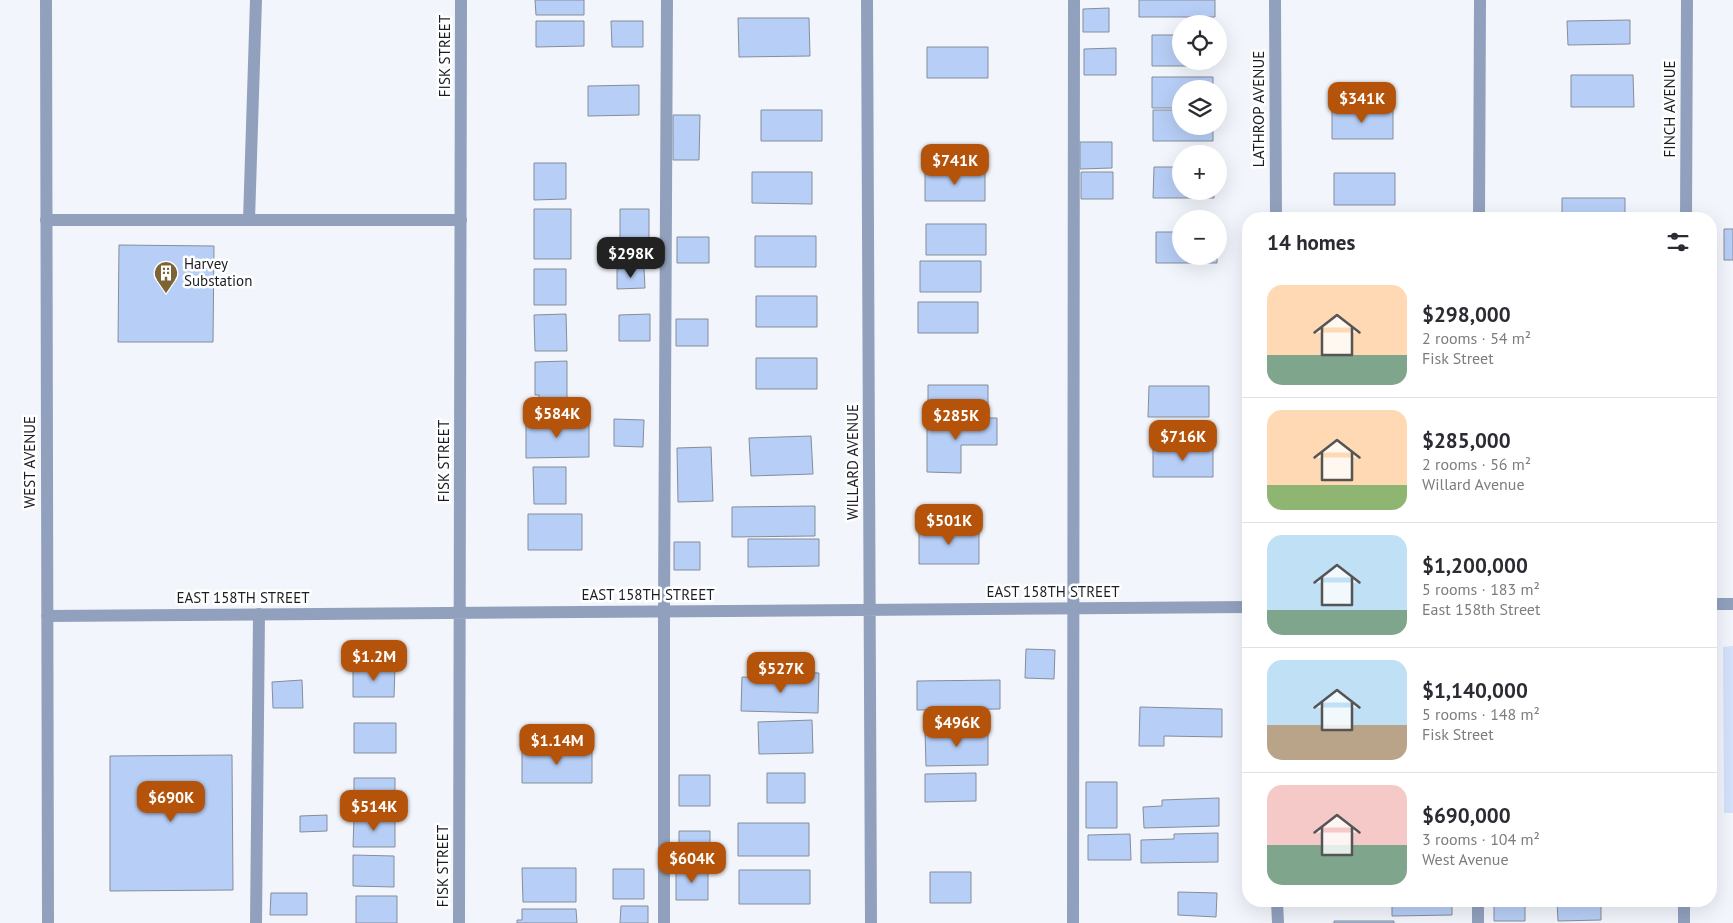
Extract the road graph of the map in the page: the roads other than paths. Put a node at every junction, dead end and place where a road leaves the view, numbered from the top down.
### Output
1 (46, 0) edge
2 (256, 0) edge
3 (461, 0) edge
4 (667, 0) edge
5 (866, 0) edge
6 (1074, 0) edge
7 (1275, 0) edge
8 (1480, 0) edge
9 (1687, 0) edge
10 (1276, 212) edge
11 (1479, 212) edge
12 (1686, 212) edge
13 (46, 220) junction
14 (249, 220) junction
15 (461, 220) junction
16 (1717, 604) edge
17 (1733, 604) edge
18 (1242, 607) edge
19 (1073, 609) junction
20 (870, 610) junction
21 (664, 611) junction
22 (460, 613) junction
23 (260, 614) junction
24 (47, 616) junction
25 (1278, 907) edge
26 (1478, 907) edge
27 (1684, 907) edge
28 (48, 923) edge
29 (256, 923) edge
30 (459, 923) edge
31 (664, 923) edge
32 (871, 923) edge
33 (1073, 923) edge
34 (1278, 923) edge
35 (1478, 923) edge
36 (1684, 923) edge

1 - 13 street, WEST AVENUE
2 - 14 street
3 - 15 street, FISK STREET
4 - 21 street
5 - 20 street, WILLARD AVENUE
6 - 19 street
7 - 10 street, LATHROP AVENUE
8 - 11 street
9 - 12 street, FINCH AVENUE
13 - 14 street
13 - 24 street, WEST AVENUE
14 - 15 street
15 - 22 street, FISK STREET
16 - 17 street
18 - 19 street, EAST 158TH STREET
19 - 20 street, EAST 158TH STREET
19 - 33 street
20 - 21 street, EAST 158TH STREET
20 - 32 street, WILLARD AVENUE
21 - 22 street, EAST 158TH STREET
21 - 31 street
22 - 23 street, EAST 158TH STREET
22 - 30 street, FISK STREET
23 - 24 street, EAST 158TH STREET
23 - 29 street
24 - 28 street, WEST AVENUE
25 - 34 street
26 - 35 street
27 - 36 street

